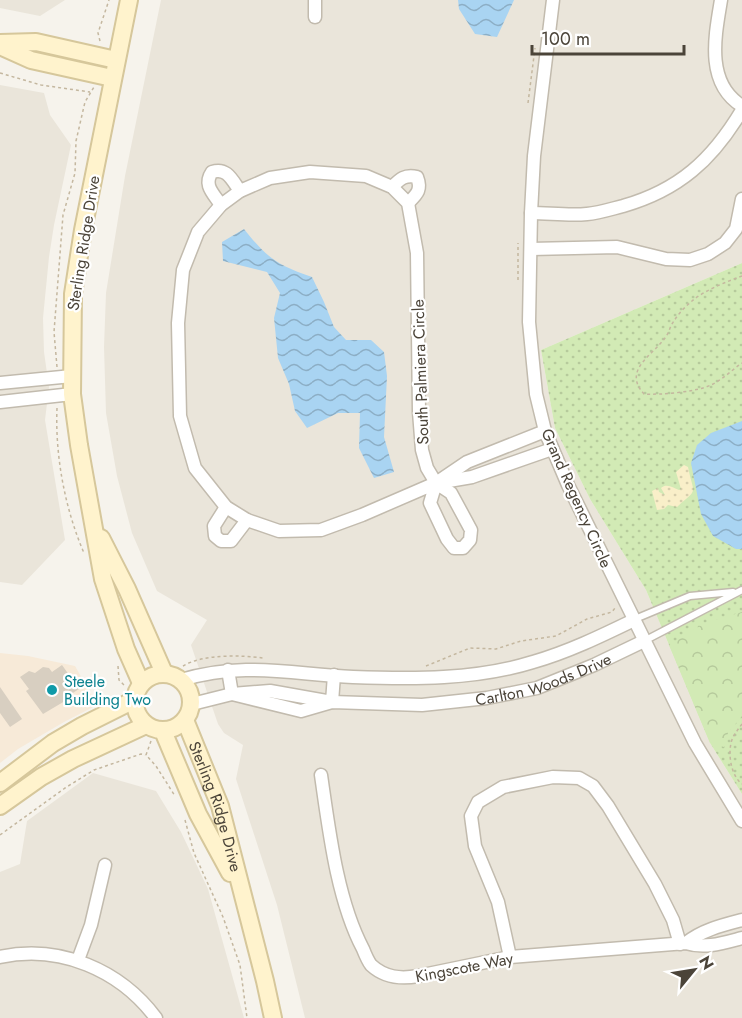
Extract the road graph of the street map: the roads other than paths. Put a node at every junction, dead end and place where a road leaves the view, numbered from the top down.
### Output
1 (129, 0) edge
2 (315, 0) edge
3 (554, 0) edge
4 (721, 0) edge
5 (315, 17) dead end
6 (0, 45) edge
7 (116, 60) junction
8 (112, 78) junction
9 (742, 106) edge
10 (742, 110) edge
11 (392, 187) junction
12 (240, 191) junction
13 (742, 199) edge
14 (408, 203) junction
15 (221, 204) junction
16 (531, 213) junction
17 (531, 249) junction
18 (72, 376) junction
19 (0, 383) edge
20 (72, 394) junction
21 (0, 402) edge
22 (545, 430) junction
23 (552, 449) junction
24 (436, 483) junction
25 (226, 507) junction
26 (247, 520) junction
27 (94, 524) junction
28 (740, 591) edge
29 (634, 620) junction
30 (645, 641) junction
31 (162, 667) junction
32 (228, 670) junction
33 (334, 675) junction
34 (188, 678) junction
35 (141, 683) junction
36 (232, 694) junction
37 (134, 700) junction
38 (332, 702) junction
39 (192, 704) junction
40 (185, 720) junction
41 (146, 725) junction
42 (165, 736) junction
43 (321, 775) dead end
44 (0, 783) edge
45 (0, 806) edge
46 (742, 821) edge
47 (105, 865) dead end
48 (242, 894) junction
49 (742, 920) edge
50 (742, 938) edge
51 (683, 944) junction
52 (0, 957) edge
53 (510, 957) junction
54 (78, 960) junction
55 (156, 1018) edge
56 (273, 1018) edge

1 - 7 street, Sterling Ridge Drive
2 - 5 street
3 - 16 street, Grand Regency Circle
4 - 9 street
6 - 7 street
6 - 8 street
7 - 8 street, Sterling Ridge Drive
8 - 18 street, Sterling Ridge Drive
10 - 16 street
11 - 12 street
11 - 14 street
11 - 14 street
12 - 15 street
12 - 15 street
13 - 17 street
14 - 24 street, South Palmiera Circle
15 - 25 street
16 - 17 street, Grand Regency Circle
17 - 22 street, Grand Regency Circle
18 - 19 street
18 - 20 street, Sterling Ridge Drive
20 - 21 street
20 - 27 street, Sterling Ridge Drive
22 - 23 street, Grand Regency Circle
22 - 24 street
23 - 24 street
23 - 29 street, Grand Regency Circle
24 - 24 street
24 - 26 street
25 - 26 street
25 - 26 street
27 - 31 street, Sterling Ridge Drive
27 - 35 street, Sterling Ridge Drive
28 - 29 lane, Carlton Woods Drive
28 - 30 lane, Carlton Woods Drive
29 - 30 street, Grand Regency Circle
29 - 33 street, Carlton Woods Drive
30 - 38 street, Carlton Woods Drive
30 - 46 street, Grand Regency Circle
31 - 34 street
31 - 35 street
32 - 33 street, Carlton Woods Drive
32 - 34 street, Carlton Woods Drive
32 - 36 street
33 - 38 street
34 - 39 street
35 - 37 street
36 - 38 street, Carlton Woods Drive
36 - 39 street, Carlton Woods Drive
37 - 41 street
37 - 44 street
39 - 40 street
40 - 42 street
40 - 48 street, Sterling Ridge Drive
41 - 42 street
41 - 45 street
42 - 48 street, Sterling Ridge Drive
43 - 53 street, Kingscote Way
47 - 54 street
48 - 56 street, Sterling Ridge Drive
49 - 51 street, Kingscote Way
50 - 51 street, Kingscote Way
51 - 53 street, Kingscote Way
51 - 53 street
52 - 54 street
54 - 55 street

